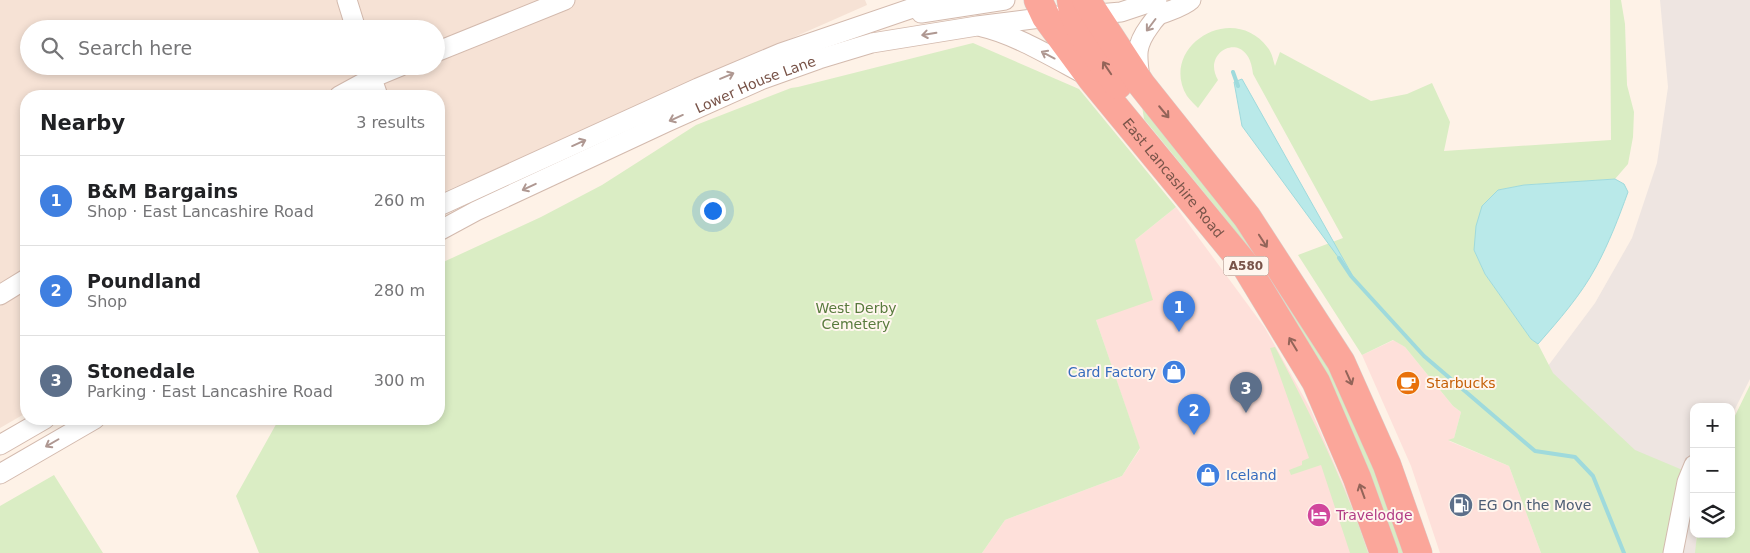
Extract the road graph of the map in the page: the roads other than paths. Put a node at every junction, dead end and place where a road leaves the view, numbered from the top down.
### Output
1 (347, 0) edge
2 (565, 0) edge
3 (936, 0) edge
4 (1005, 0) edge
5 (1157, 0) edge
6 (1191, 0) edge
7 (1066, 5) edge
8 (353, 20) edge
9 (871, 22) junction
10 (977, 26) junction
11 (445, 48) edge
12 (366, 75) edge
13 (371, 75) edge
14 (1091, 78) junction
15 (1141, 84) junction
16 (347, 90) edge
17 (376, 90) edge
18 (445, 203) edge
19 (445, 228) edge
20 (1245, 265) junction
21 (20, 283) edge
22 (0, 295) edge
23 (35, 425) edge
24 (85, 425) edge
25 (0, 445) edge
26 (0, 474) edge
27 (1690, 474) edge
28 (1384, 553) edge
29 (1418, 553) edge
30 (1673, 553) edge

1 - 8 street
2 - 11 street
3 - 9 street, Lower House Lane
4 - 9 street
5 - 7 street, Lower House Lane
6 -> 15 street
7 - 10 street, Lower House Lane
7 - 14 highway, East Lancashire Road / A580
7 - 15 highway, A580
20 -> 7 highway
18 -> 9 street, Lower House Lane
14 -> 10 street
10 -> 19 street, Lower House Lane
12 - 16 street
13 - 17 street
14 - 20 highway, East Lancashire Road / A580
15 -> 29 highway, A580
28 -> 20 highway, East Lancashire Road / A580
21 - 22 street
23 - 25 street
24 -> 26 street
27 - 30 street

